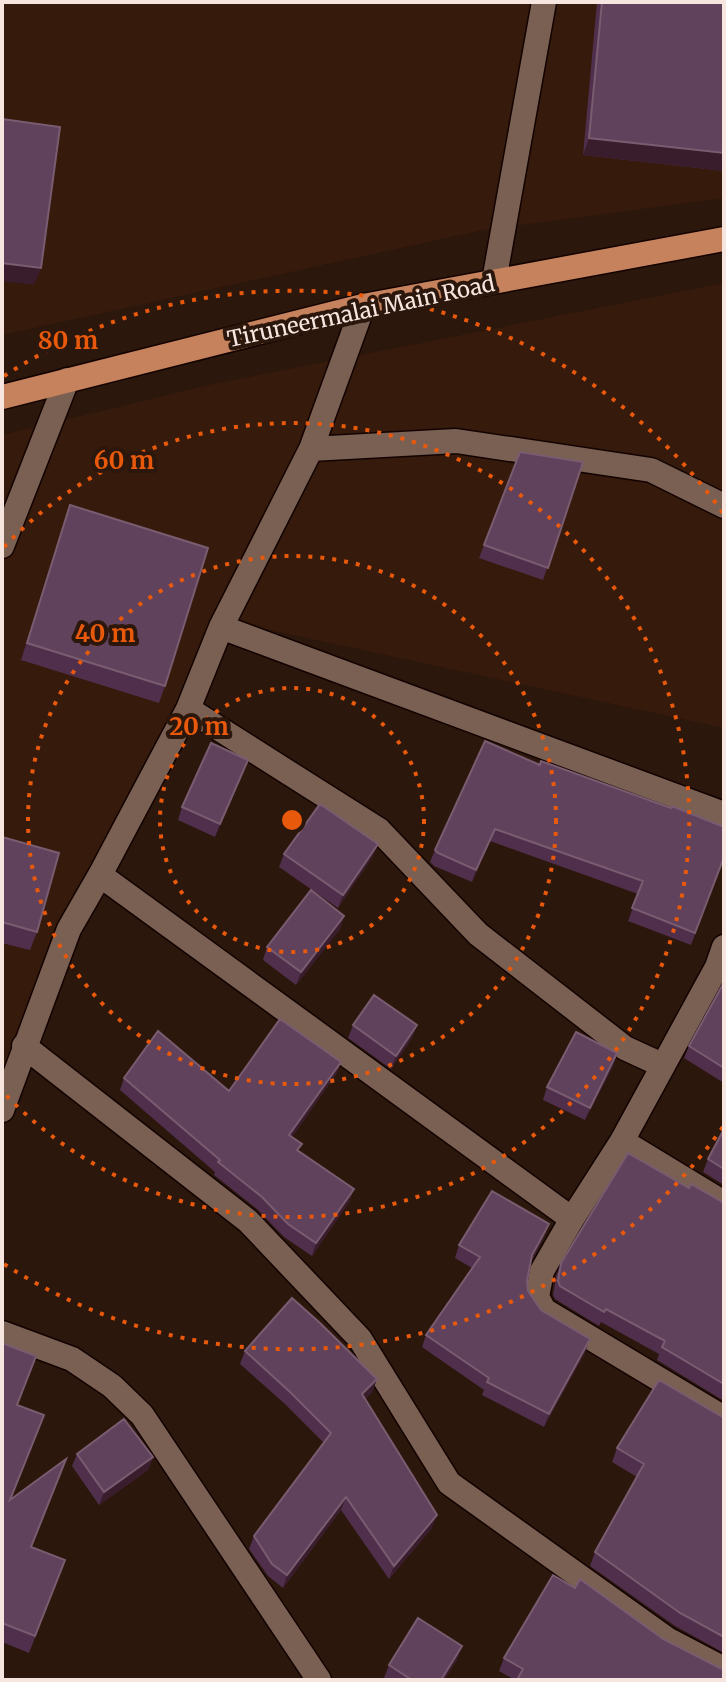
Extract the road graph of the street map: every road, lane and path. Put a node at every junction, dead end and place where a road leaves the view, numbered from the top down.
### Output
1 (544, 2) edge
2 (724, 239) edge
3 (494, 281) junction
4 (363, 306) junction
5 (67, 380) junction
6 (2, 397) edge
7 (311, 449) junction
8 (724, 506) edge
9 (2, 546) edge
10 (221, 627) junction
11 (188, 709) junction
12 (724, 814) edge
13 (100, 875) junction
14 (722, 962) edge
15 (24, 1046) junction
16 (662, 1065) junction
17 (2, 1110) edge
18 (622, 1141) junction
19 (724, 1203) edge
20 (572, 1219) junction
21 (2, 1333) edge
22 (724, 1418) edge
23 (724, 1669) edge
24 (319, 1680) edge

1 - 3 street
2 - 3 main road, Tiruneermalai Main Road
3 - 4 main road, Tiruneermalai Main Road
4 - 5 main road, Tiruneermalai Main Road
4 - 7 street
5 - 6 main road, Tiruneermalai Main Road
5 - 9 street
7 - 8 street
7 - 10 street
10 - 11 street
10 - 12 street
11 - 13 street
11 - 16 street
13 - 15 street
13 - 20 street
14 - 16 street
15 - 17 street
15 - 23 street
16 - 18 street
18 - 19 street
18 - 20 street
20 - 22 street
21 - 24 street

